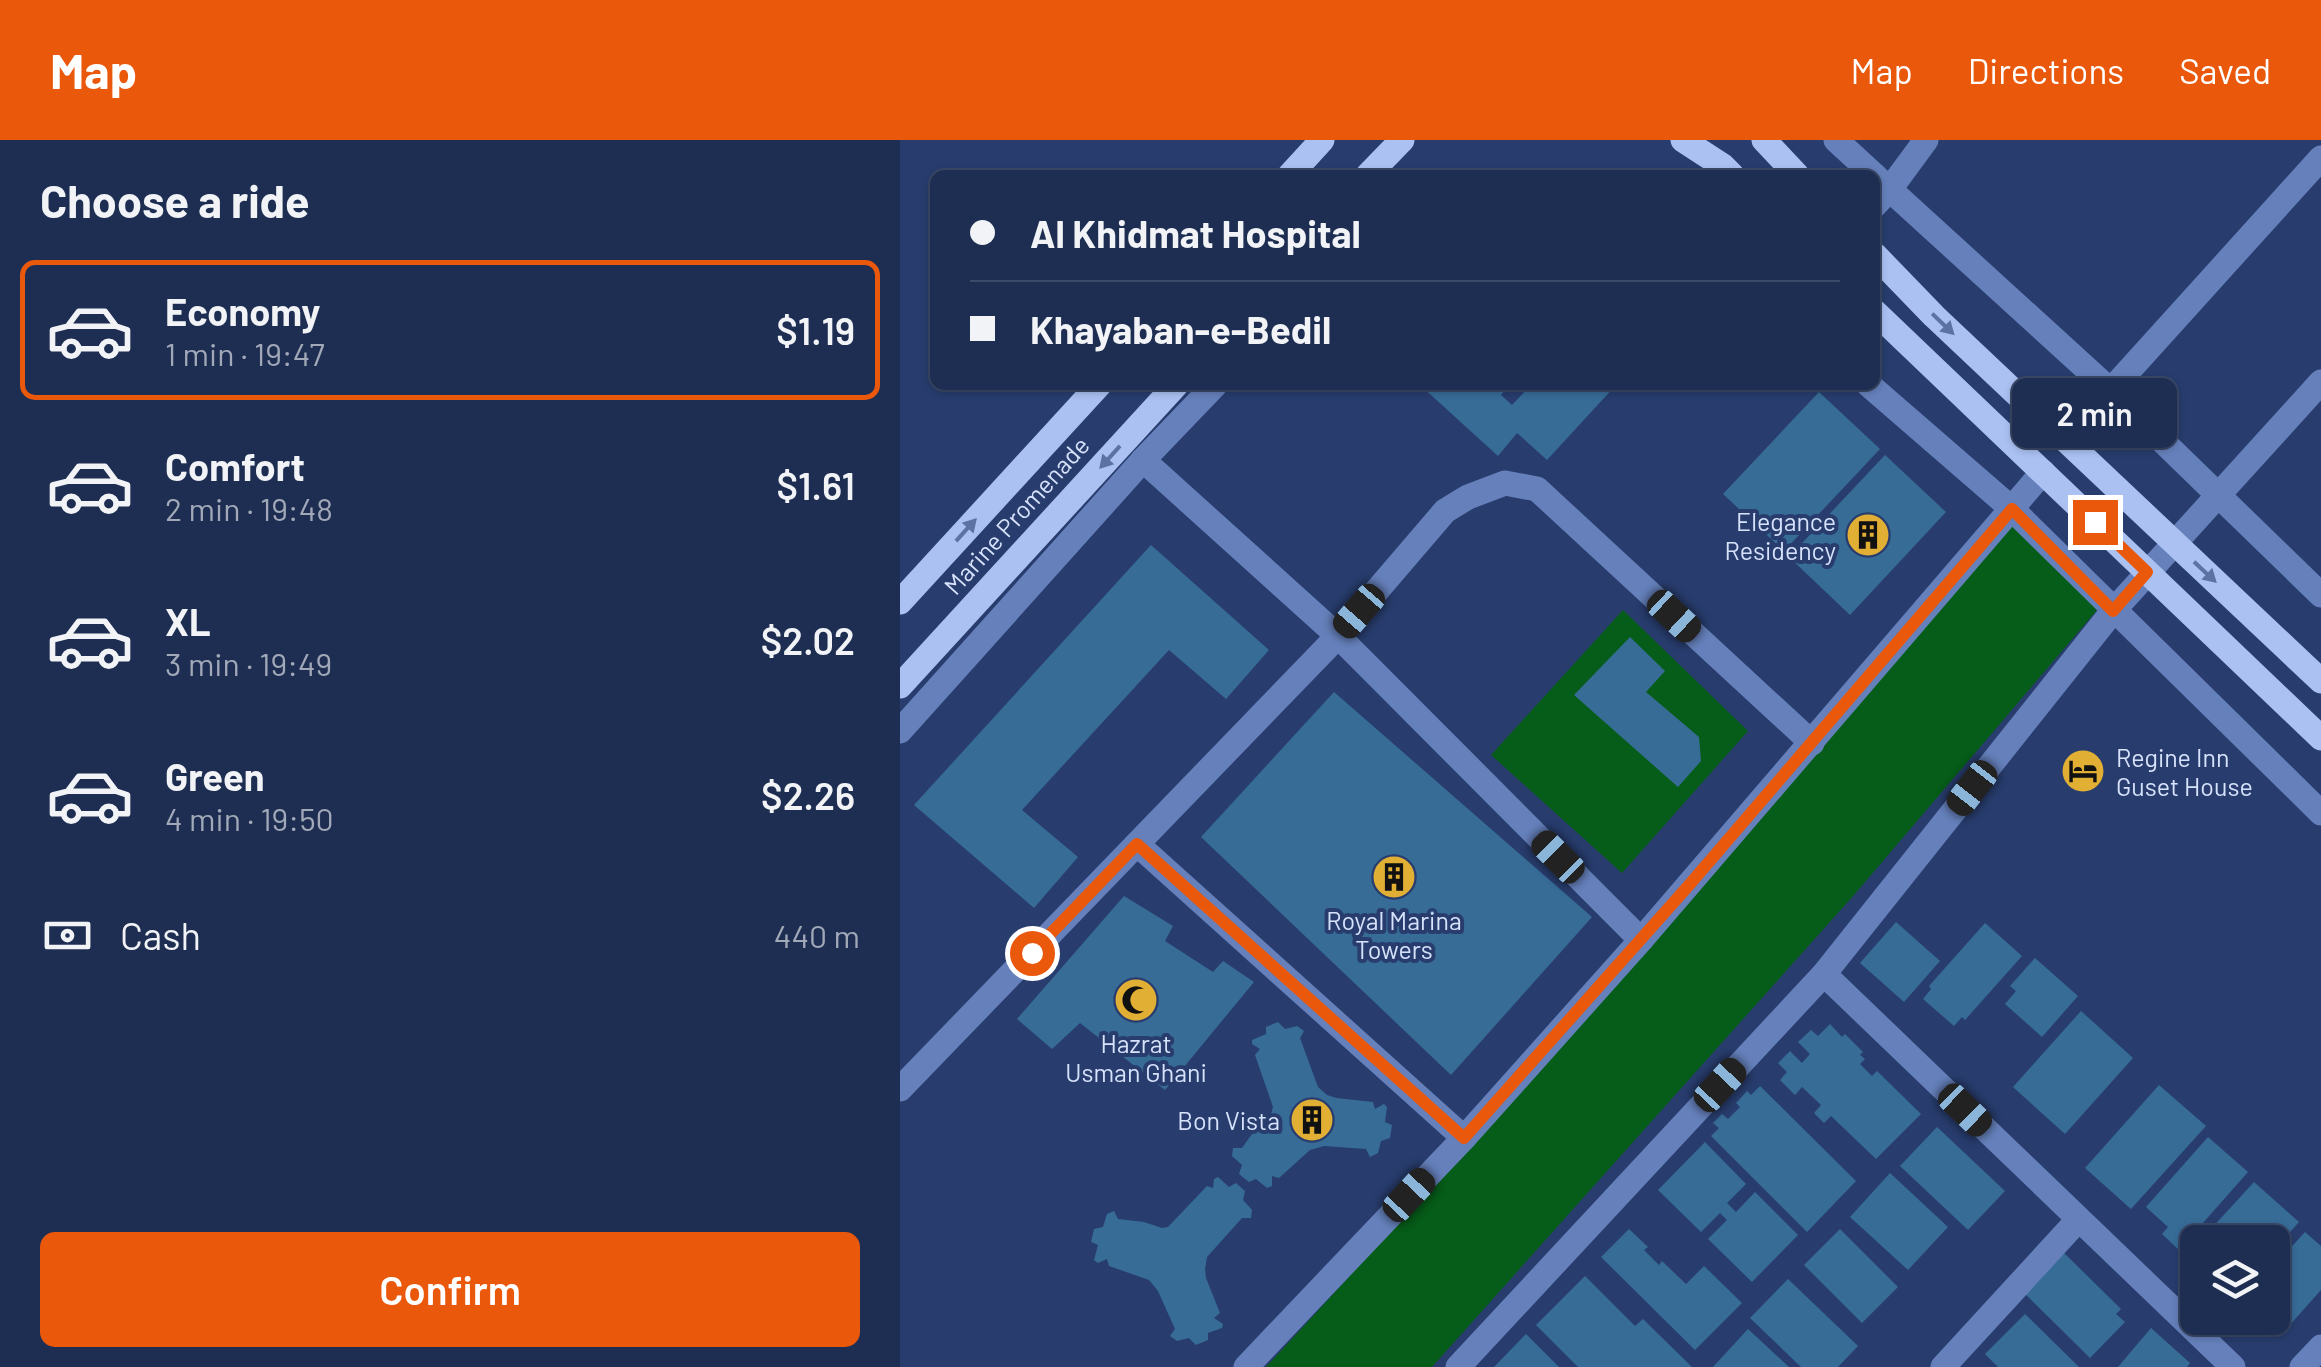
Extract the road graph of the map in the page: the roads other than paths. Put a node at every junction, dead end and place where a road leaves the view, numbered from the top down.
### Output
1 (1322, 140) edge
2 (1402, 140) edge
3 (1683, 140) edge
4 (1764, 140) edge
5 (1836, 140) edge
6 (1926, 140) edge
7 (2321, 158) edge
8 (1295, 170) edge
9 (1373, 170) edge
10 (1727, 170) edge
11 (1792, 170) edge
12 (1863, 170) edge
13 (1880, 184) edge
14 (1880, 188) edge
15 (1880, 260) edge
16 (1880, 317) edge
17 (2321, 382) edge
18 (1093, 390) edge
19 (1171, 390) edge
20 (1209, 390) edge
21 (1875, 390) edge
22 (2110, 390) junction
23 (2066, 440) junction
24 (1142, 460) junction
25 (2042, 472) junction
26 (2218, 495) junction
27 (2012, 509) junction
28 (2174, 543) junction
29 (2147, 572) junction
30 (2321, 595) edge
31 (900, 602) edge
32 (2113, 611) junction
33 (1338, 636) junction
34 (2321, 681) edge
35 (900, 686) edge
36 (900, 731) edge
37 (2321, 738) edge
38 (1812, 743) junction
39 (2321, 812) edge
40 (1137, 844) junction
41 (1641, 940) junction
42 (1824, 974) junction
43 (900, 1089) edge
44 (1464, 1138) junction
45 (2078, 1220) junction
46 (2321, 1346) edge
47 (1246, 1367) edge
48 (1458, 1367) edge
49 (1943, 1367) edge
50 (2233, 1367) edge
51 (2302, 1367) edge

1 - 8 main road
2 - 9 main road
3 - 10 main road
4 - 11 main road
5 - 12 street
6 - 13 street
7 - 22 street
14 - 22 street
15 -> 23 main road
16 - 25 main road
17 - 26 street
31 -> 18 main road, Marine Promenade
19 -> 35 main road, Marine Promenade
20 - 24 street
21 - 27 street
22 - 23 street
22 - 26 street
23 - 28 main road
24 - 33 street
24 - 36 street
25 - 27 street
25 - 29 main road
26 - 28 street
26 - 30 street
27 - 32 street
27 - 38 street
28 - 29 street
28 -> 34 main road
29 - 32 street
29 - 37 main road
32 - 39 street
32 - 42 street
33 - 38 street
33 - 40 street
33 - 41 street
38 - 41 street
40 - 43 street
40 - 44 street
41 - 44 street
42 - 45 street
42 - 48 street
44 - 47 street
45 - 49 street
45 - 50 street
46 - 51 street

